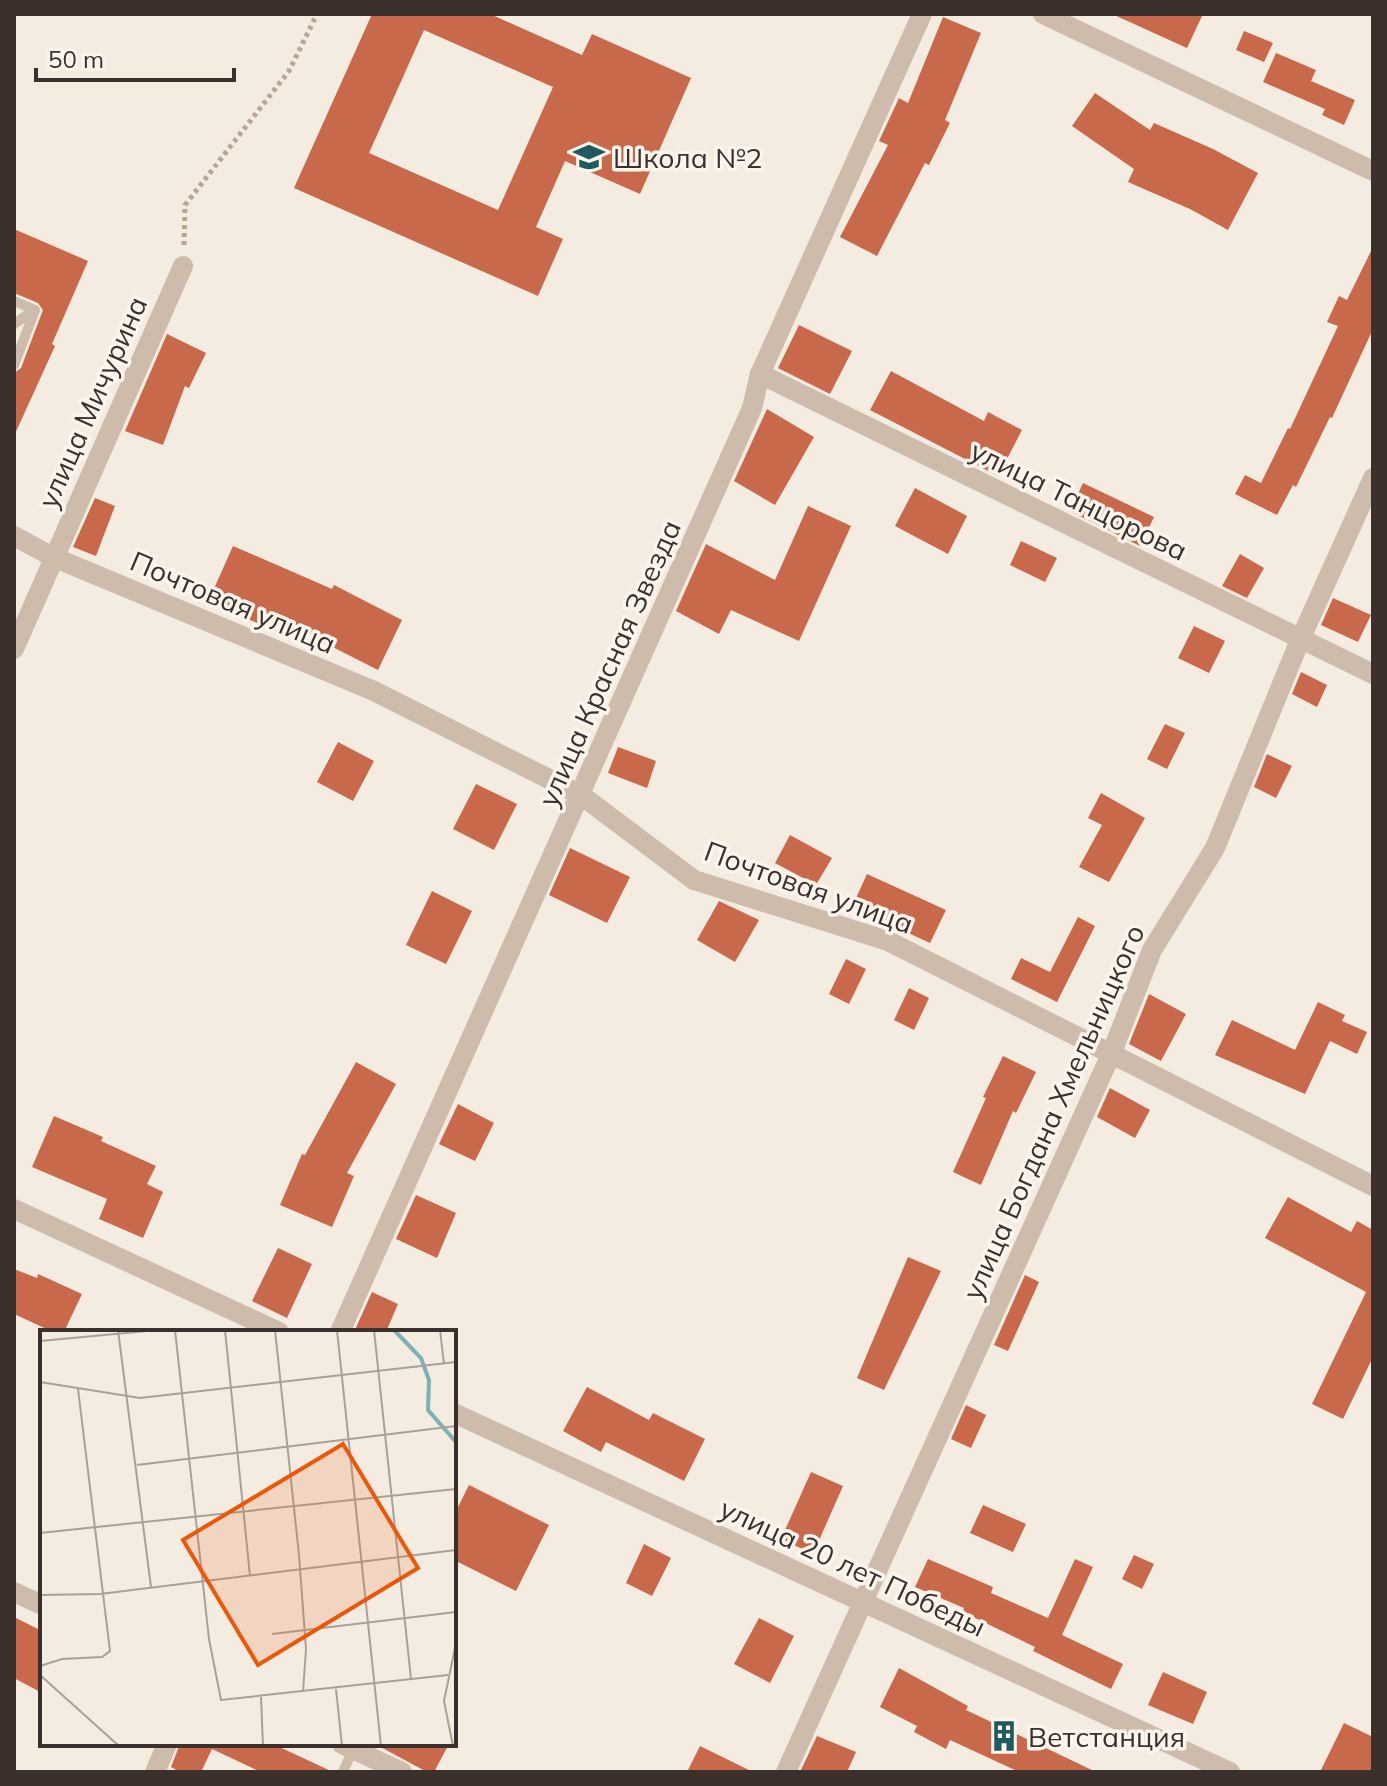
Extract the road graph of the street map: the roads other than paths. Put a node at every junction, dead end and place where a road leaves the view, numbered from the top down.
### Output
1 (922, 14) edge
2 (1043, 14) edge
3 (1373, 171) edge
4 (183, 266) road end
5 (14, 301) edge
6 (35, 310) junction
7 (14, 324) edge
8 (14, 365) edge
9 (760, 374) junction
10 (1373, 478) edge
11 (14, 536) edge
12 (53, 557) junction
13 (1300, 640) junction
14 (14, 649) edge
15 (1373, 674) edge
16 (581, 795) junction
17 (1112, 1052) junction
18 (1373, 1186) edge
19 (14, 1209) edge
20 (275, 1330) edge
21 (341, 1330) edge
22 (456, 1414) edge
23 (14, 1592) edge
24 (862, 1602) junction
25 (40, 1604) edge
26 (166, 1746) edge
27 (348, 1746) edge
28 (155, 1772) edge
29 (343, 1772) edge
30 (402, 1772) edge
31 (786, 1772) edge
32 (1230, 1772) edge

1 - 9 street, улица Красная Звезда
2 - 3 street
4 - 12 street, улица Мичурина
5 - 6 lane
6 - 7 lane
6 - 8 lane
9 - 13 street, улица Танцорова
9 - 16 street, улица Красная Звезда
10 - 13 street, улица Богдана Хмельницкого
11 - 12 street, Почтовая улица
12 - 14 street, улица Мичурина
12 - 16 street, Почтовая улица
13 - 15 street, улица Танцорова
13 - 17 street, улица Богдана Хмельницкого
16 - 17 street, Почтовая улица
16 - 21 street, улица Красная Звезда
17 - 18 street, Почтовая улица
17 - 24 street, улица Богдана Хмельницкого
19 - 20 street
22 - 24 street, улица 20 лет Победы
23 - 25 street
24 - 31 street, улица Богдана Хмельницкого
24 - 32 street, улица 20 лет Победы
26 - 28 street
27 - 29 lane
27 - 30 street

